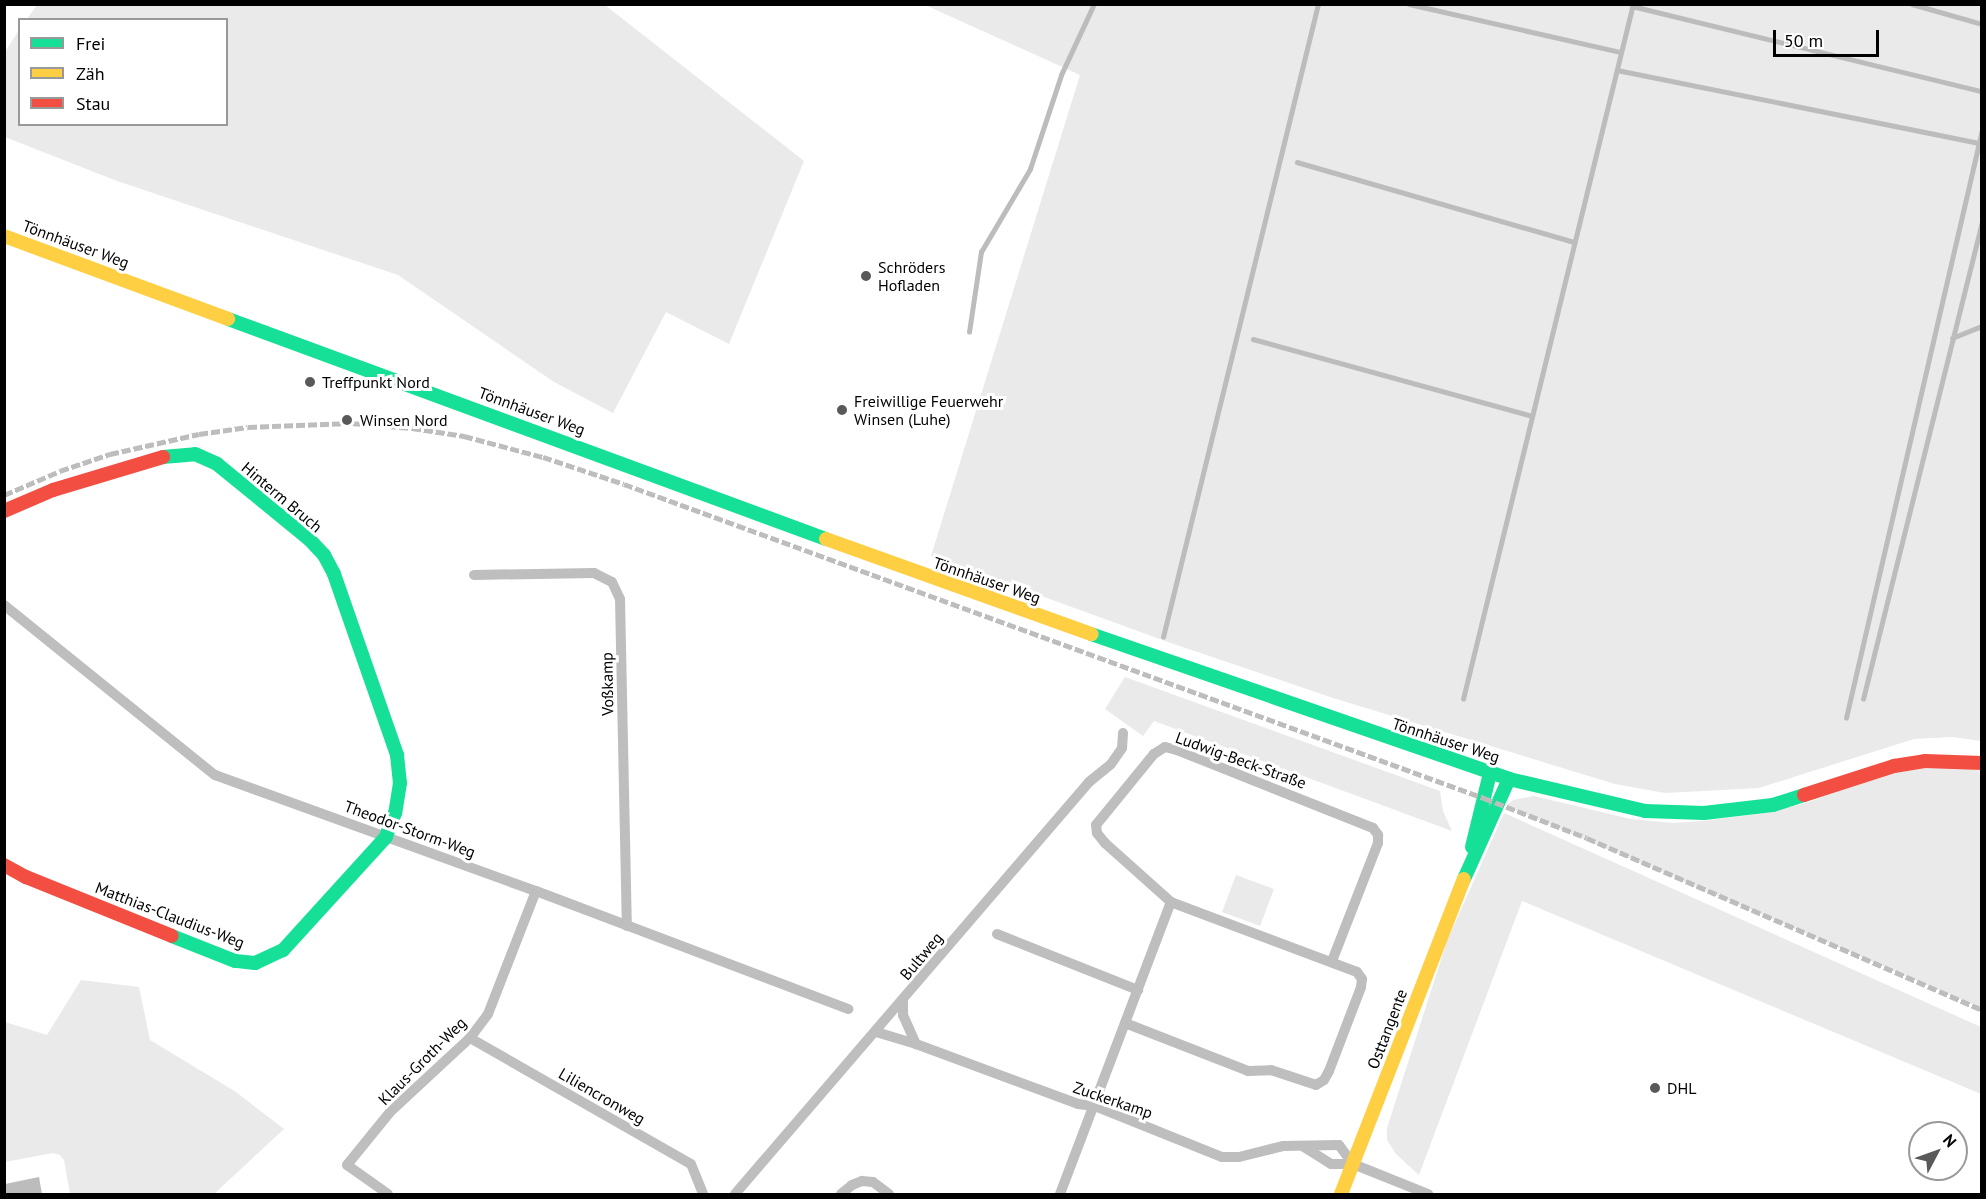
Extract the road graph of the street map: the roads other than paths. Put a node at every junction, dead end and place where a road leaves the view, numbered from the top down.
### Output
1 (4, 236) edge
2 (4, 511) edge
3 (474, 575) dead end
4 (4, 605) edge
5 (1123, 734) dead end
6 (1982, 764) edge
7 (1490, 773) junction
8 (1509, 779) junction
9 (386, 837) junction
10 (4, 865) edge
11 (1465, 876) junction
12 (536, 891) junction
13 (1171, 902) junction
14 (627, 926) junction
15 (997, 934) dead end
16 (1332, 961) junction
17 (1138, 990) junction
18 (903, 1002) junction
19 (848, 1009) dead end
20 (1125, 1023) junction
21 (876, 1032) junction
22 (470, 1038) junction
23 (916, 1044) junction
24 (1095, 1106) junction
25 (1303, 1146) junction
26 (1353, 1164) junction
27 (388, 1194) edge
28 (703, 1194) edge
29 (735, 1194) edge
30 (841, 1194) edge
31 (890, 1194) edge
32 (1060, 1194) edge
33 (1341, 1194) edge
34 (1428, 1194) edge

1 - 7 main road, Tönnhäuser Weg
2 - 9 main road, Hinterm Bruch
3 - 14 street, Voßkamp
4 - 9 street, Theodor-Storm-Weg
5 - 18 street, Bultweg
6 - 8 main road, Tönnhäuser Weg
7 - 8 main road, Tönnhäuser Weg
7 - 11 main road, Osttangente
8 - 11 main road, Osttangente
9 - 10 main road, Matthias-Claudius-Weg
9 - 12 street, Theodor-Storm-Weg
11 - 26 main road, Osttangente
12 - 14 street, Theodor-Storm-Weg
12 - 22 street, Klaus-Groth-Weg
13 - 16 street
13 - 16 street, Ludwig-Beck-Straße
13 - 17 street
14 - 19 street, Theodor-Storm-Weg
15 - 17 street
16 - 20 street
17 - 20 street
18 - 21 street, Bultweg
18 - 23 street
20 - 24 street
21 - 23 street, Zuckerkamp
21 - 29 street, Bultweg
22 - 27 street, Klaus-Groth-Weg
22 - 28 street, Liliencronweg
23 - 24 street, Zuckerkamp
24 - 25 street, Zuckerkamp
24 - 32 street
25 - 26 street
25 - 26 street, Zuckerkamp
26 - 33 main road, Osttangente
26 - 34 street
30 - 31 street

